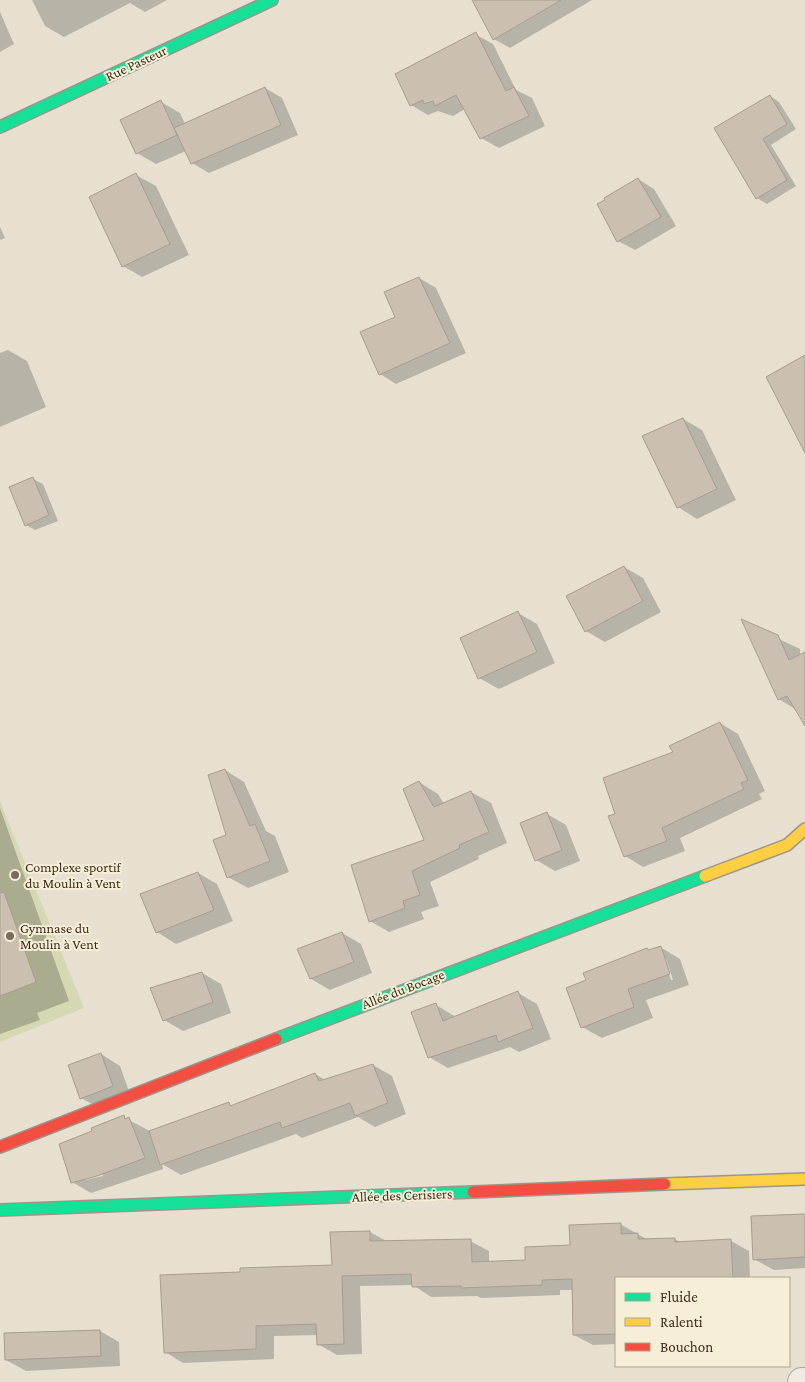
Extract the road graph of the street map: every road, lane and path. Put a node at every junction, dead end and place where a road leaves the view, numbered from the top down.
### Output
1 (272, 0) edge
2 (0, 127) edge
3 (805, 830) edge
4 (0, 1147) edge
5 (805, 1180) edge
6 (0, 1210) edge

1 - 2 street, Rue Pasteur
3 - 4 street, Allée du Bocage
5 - 6 street, Allée des Cerisiers

